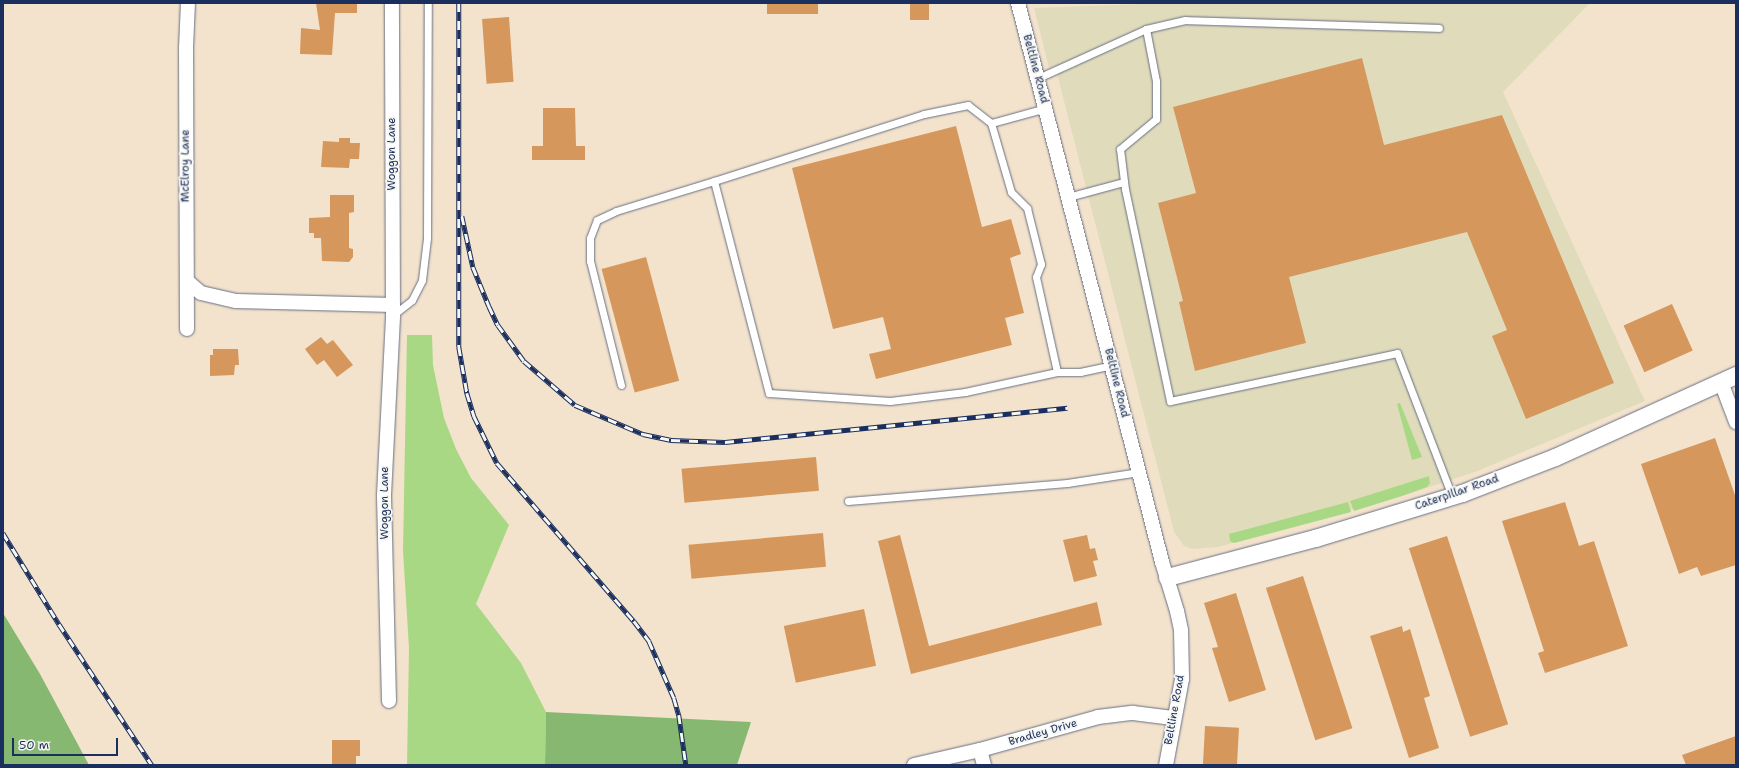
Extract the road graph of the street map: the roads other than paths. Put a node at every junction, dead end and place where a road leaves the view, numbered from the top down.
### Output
1 (188, 3) edge
2 (392, 3) edge
3 (428, 3) edge
4 (1018, 3) edge
5 (1439, 28) dead end
6 (1146, 29) junction
7 (1038, 78) junction
8 (1046, 108) junction
9 (992, 123) junction
10 (714, 181) junction
11 (1124, 182) junction
12 (1068, 196) junction
13 (186, 281) junction
14 (393, 310) junction
15 (186, 329) dead end
16 (1112, 365) junction
17 (1057, 372) junction
18 (1728, 379) edge
19 (620, 385) dead end
20 (1736, 422) edge
21 (1139, 472) junction
22 (1452, 496) junction
23 (848, 502) dead end
24 (1167, 577) junction
25 (389, 701) dead end
26 (1174, 718) junction
27 (980, 750) junction
28 (914, 765) edge
29 (984, 765) edge
30 (1166, 765) edge

1 - 13 street, McElroy Lane
2 - 14 street, Woggon Lane
3 - 14 lane
4 - 7 street, Beltline Road
5 - 6 lane
6 - 7 lane
6 - 11 lane
7 - 8 street, Beltline Road
8 - 9 lane
8 - 12 street, Beltline Road
9 - 10 lane
9 - 17 lane
10 - 17 lane
10 - 19 lane
11 - 12 lane
11 - 22 lane
12 - 16 street, Beltline Road
13 - 14 street
13 - 15 street, McElroy Lane
14 - 25 street, Woggon Lane
16 - 17 lane
16 - 21 street, Beltline Road
18 - 20 street
18 - 22 street, Caterpillar Road
21 - 23 lane
21 - 24 street, Beltline Road
22 - 24 street, Caterpillar Road
24 - 26 street, Beltline Road
26 - 27 street, Bradley Drive
26 - 30 street, Beltline Road
27 - 28 street, Bradley Drive
27 - 29 street

